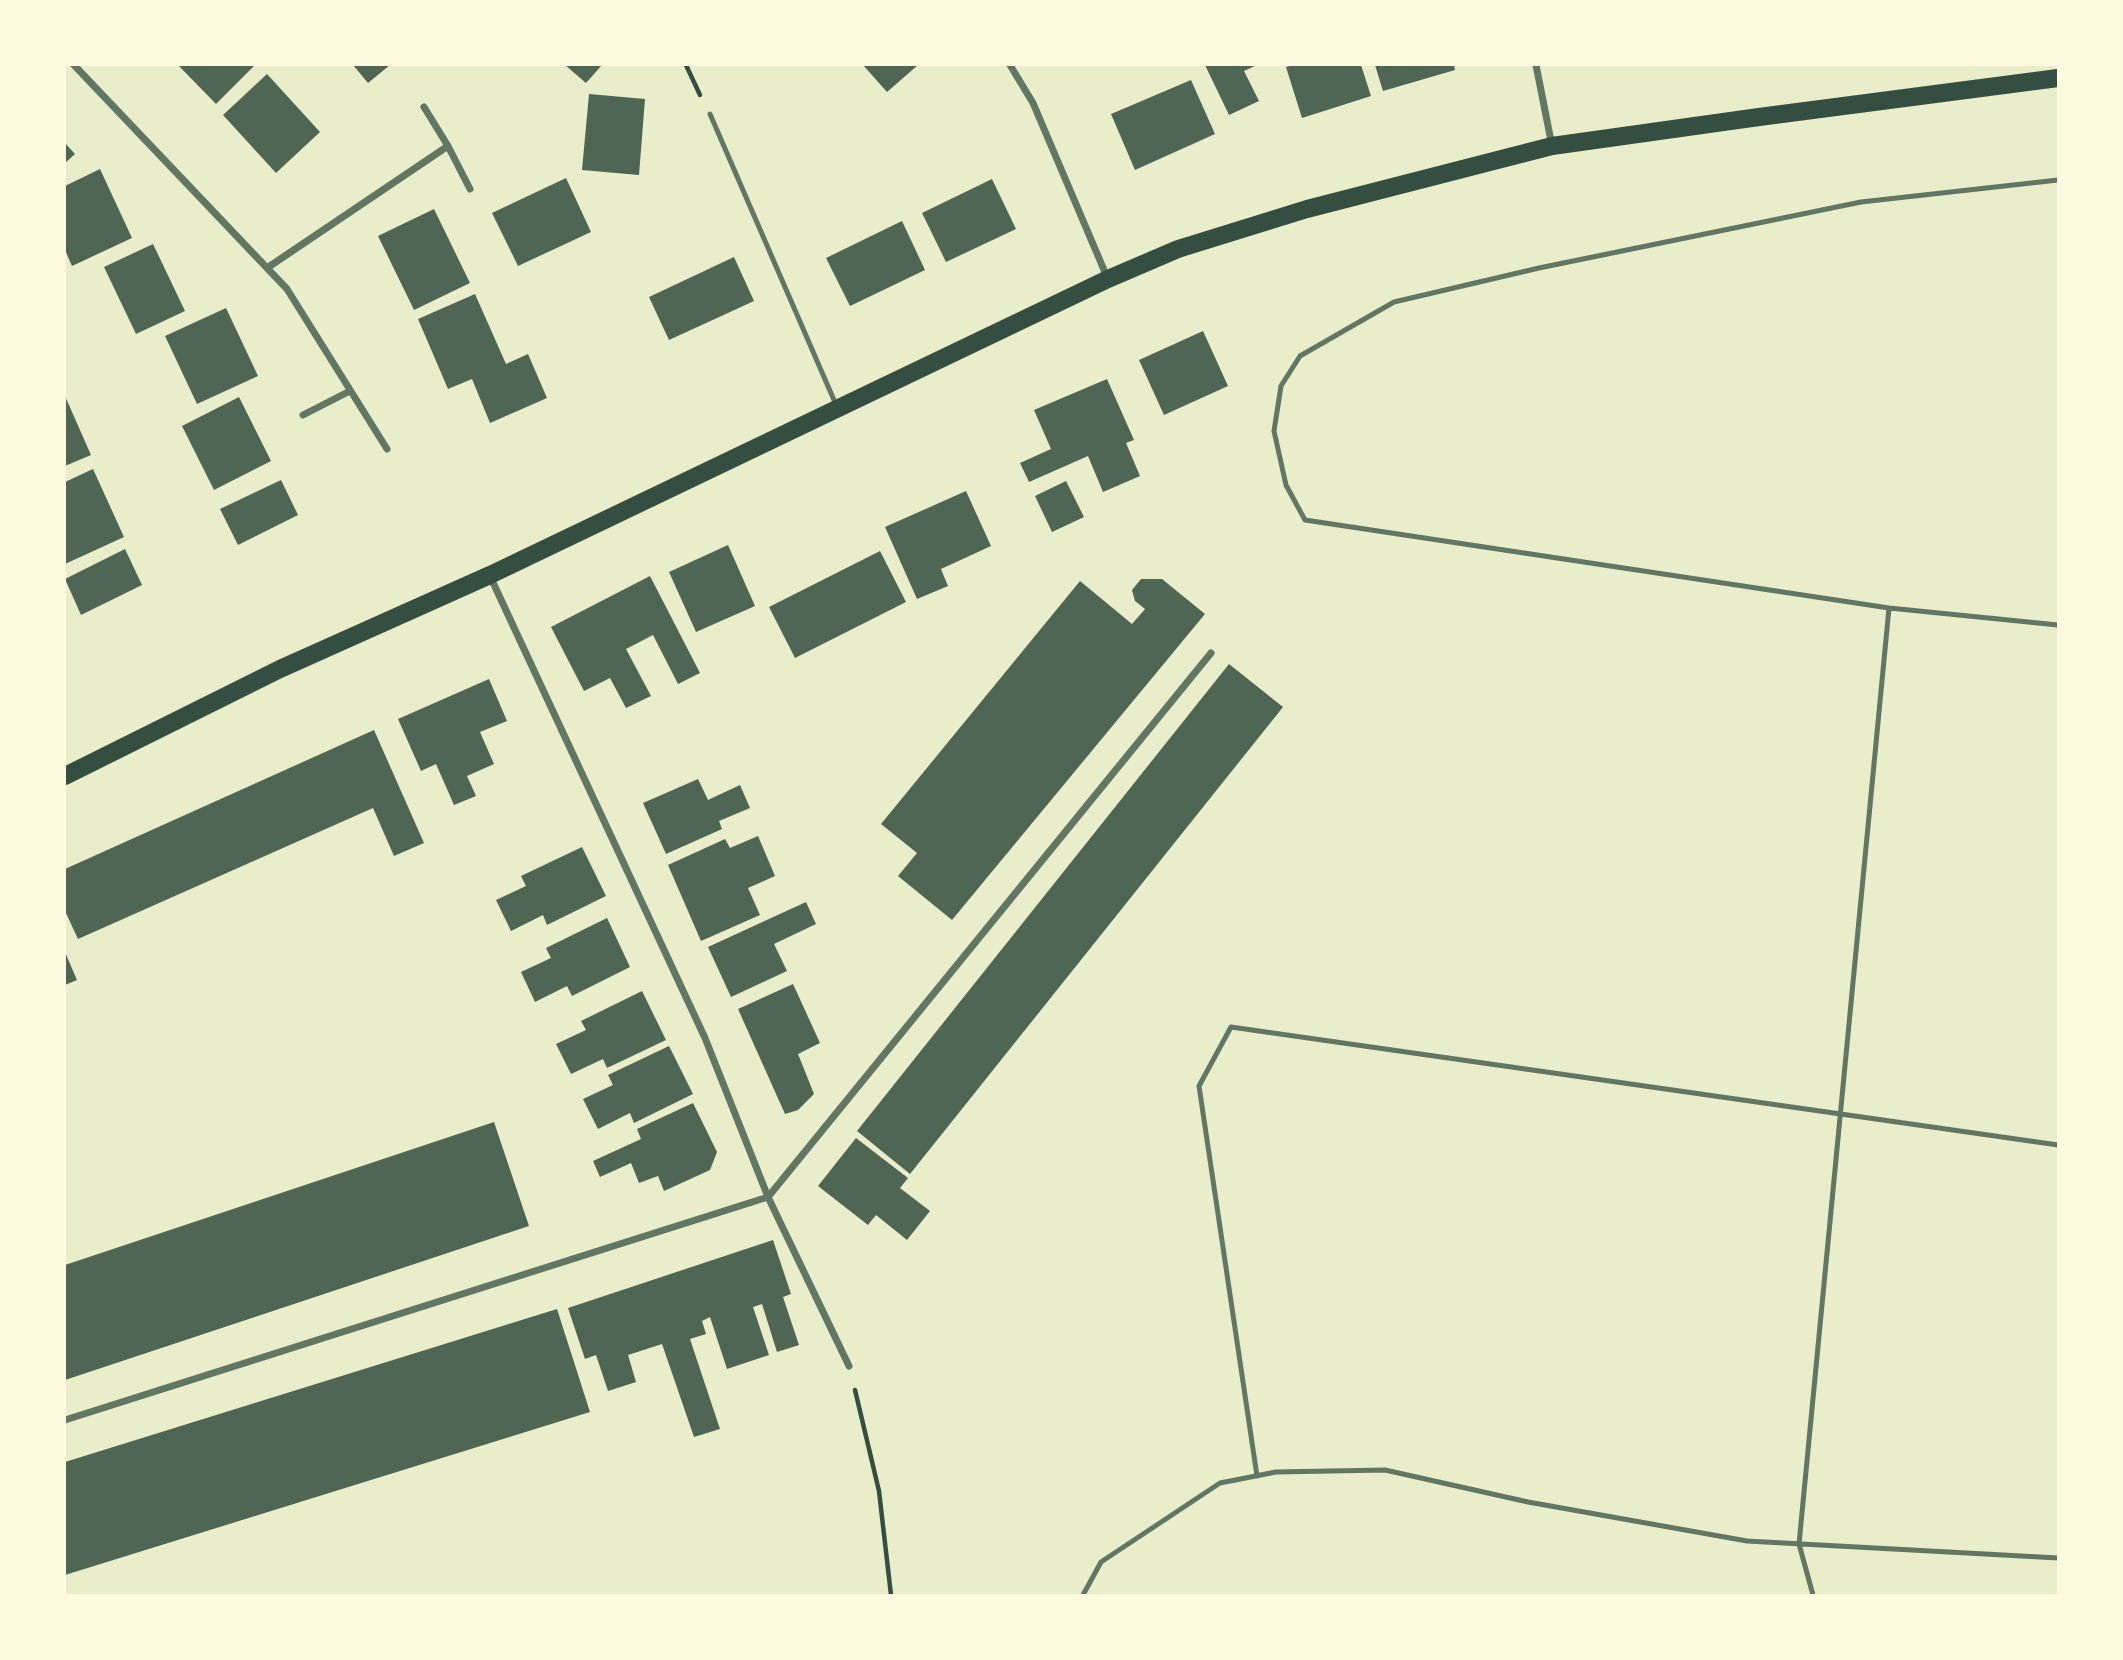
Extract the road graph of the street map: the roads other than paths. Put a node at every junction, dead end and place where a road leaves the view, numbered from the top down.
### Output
1 (74, 65) edge
2 (1010, 65) edge
3 (1536, 65) edge
4 (2058, 78) edge
5 (424, 107) dead end
6 (710, 114) dead end
7 (448, 146) junction
8 (1552, 146) junction
9 (2058, 180) edge
10 (470, 189) dead end
11 (267, 268) junction
12 (1108, 279) junction
13 (350, 391) junction
14 (838, 409) junction
15 (303, 415) dead end
16 (387, 449) dead end
17 (490, 575) junction
18 (1889, 608) junction
19 (2058, 625) edge
20 (1211, 653) dead end
21 (65, 776) edge
22 (1840, 1114) junction
23 (2058, 1145) edge
24 (768, 1197) junction
25 (849, 1366) road end
26 (65, 1420) edge
27 (1257, 1476) junction
28 (1799, 1544) junction
29 (2058, 1558) edge
30 (1083, 1595) edge
31 (1813, 1595) edge

1 - 11 street
2 - 12 street
3 - 8 street
4 - 8 main road
5 - 7 street
6 - 14 lane
7 - 10 street
7 - 11 street
8 - 12 main road
9 - 18 lane
11 - 13 street
12 - 14 main road
13 - 15 street
13 - 16 street
14 - 17 main road
17 - 21 main road
17 - 24 street
18 - 19 lane
18 - 22 lane
20 - 24 street
22 - 23 lane
22 - 27 lane
22 - 28 lane
24 - 25 street
24 - 26 street
27 - 28 lane
27 - 30 lane
28 - 29 lane
28 - 31 lane

